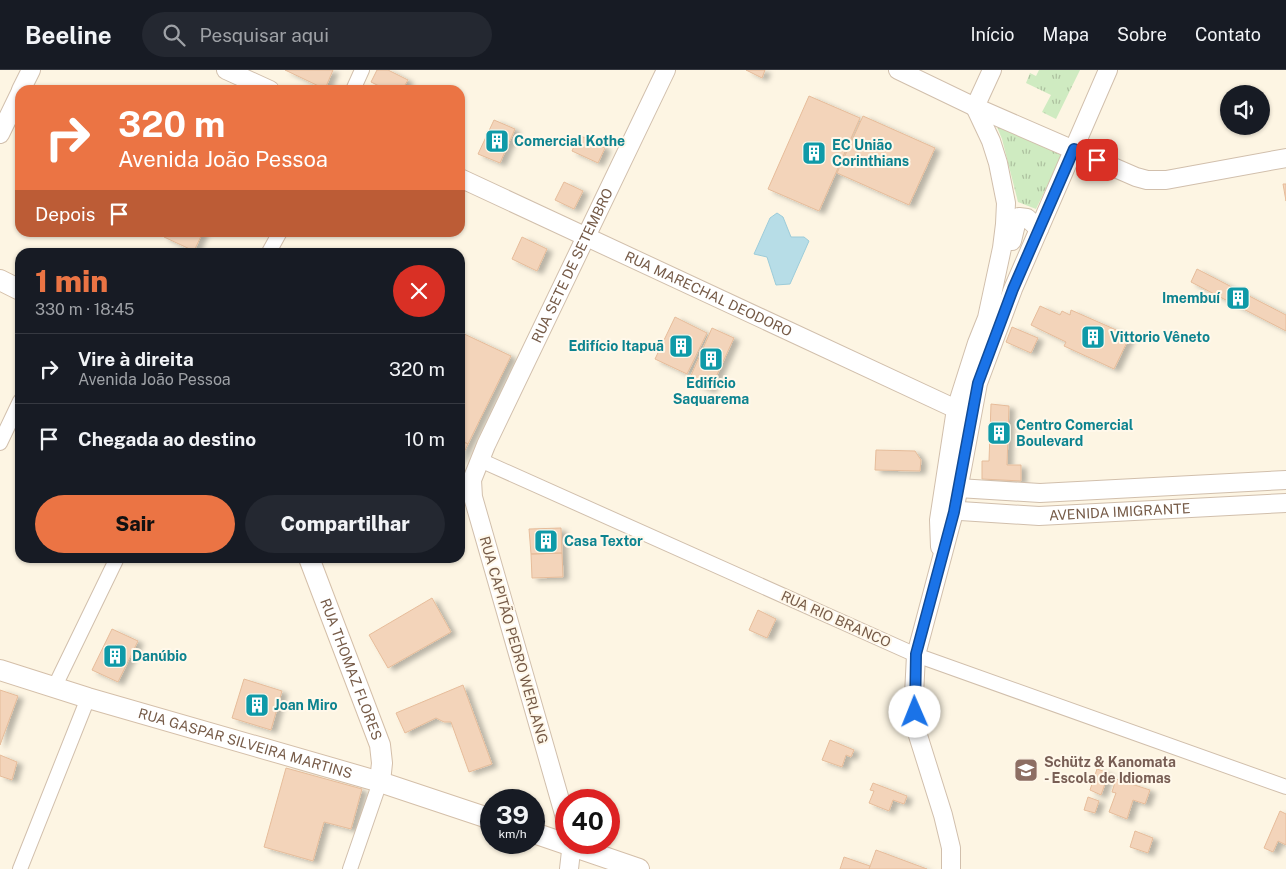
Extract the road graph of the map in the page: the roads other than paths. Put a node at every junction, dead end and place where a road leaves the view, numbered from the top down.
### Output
1 (31, 70) edge
2 (226, 70) edge
3 (362, 70) edge
4 (666, 70) edge
5 (898, 70) edge
6 (992, 70) edge
7 (1108, 70) edge
8 (24, 85) edge
9 (259, 85) edge
10 (355, 85) edge
11 (15, 103) edge
12 (975, 107) junction
13 (0, 134) edge
14 (1074, 149) junction
15 (1286, 158) edge
16 (465, 180) edge
17 (1006, 203) junction
18 (1040, 225) junction
19 (277, 237) edge
20 (586, 237) junction
21 (271, 248) edge
22 (0, 280) edge
23 (15, 288) edge
24 (987, 318) junction
25 (956, 409) junction
26 (15, 412) edge
27 (0, 443) edge
28 (480, 460) junction
29 (1286, 480) edge
30 (958, 488) junction
31 (1286, 503) edge
32 (948, 509) junction
33 (114, 563) edge
34 (311, 563) edge
35 (916, 654) junction
36 (0, 670) edge
37 (54, 688) junction
38 (88, 698) junction
39 (380, 782) junction
40 (1286, 787) edge
41 (557, 789) edge
42 (480, 815) edge
43 (571, 854) edge
44 (599, 854) edge
45 (20, 869) edge
46 (350, 869) edge
47 (569, 869) edge
48 (639, 869) edge
49 (951, 869) edge

1 - 8 street
2 - 9 street
3 - 10 street
4 - 20 street, RUA SETE DE SETEMBRO
5 - 12 street
6 - 12 street
7 - 14 street
11 - 13 street
12 - 14 street
12 - 17 street
14 - 15 street
14 - 18 street
16 - 20 street, RUA MARECHAL DEODORO
17 - 18 street
17 - 24 street
18 - 24 street
18 - 30 street
19 - 21 street
20 - 25 street, RUA MARECHAL DEODORO
20 - 28 street, RUA SETE DE SETEMBRO
22 - 23 main road
24 - 25 street
25 - 32 street
26 - 27 street
28 - 35 street, RUA RIO BRANCO
28 - 41 street, RUA CAPITÃO PEDRO WERLANG
29 - 30 street, AVENIDA IMIGRANTE
30 - 32 street
31 - 32 street, AVENIDA IMIGRANTE
32 - 35 street
33 - 37 street
34 - 39 main road, RUA THOMAZ FLORES
35 - 40 street, RUA RIO BRANCO
35 - 49 street
36 - 37 main road, RUA GASPAR SILVEIRA MARTINS
37 - 38 main road, RUA GASPAR SILVEIRA MARTINS
38 - 39 main road, RUA GASPAR SILVEIRA MARTINS
38 - 45 street
39 - 42 main road, RUA GASPAR SILVEIRA MARTINS
39 - 46 street
43 - 47 street
44 - 48 main road

